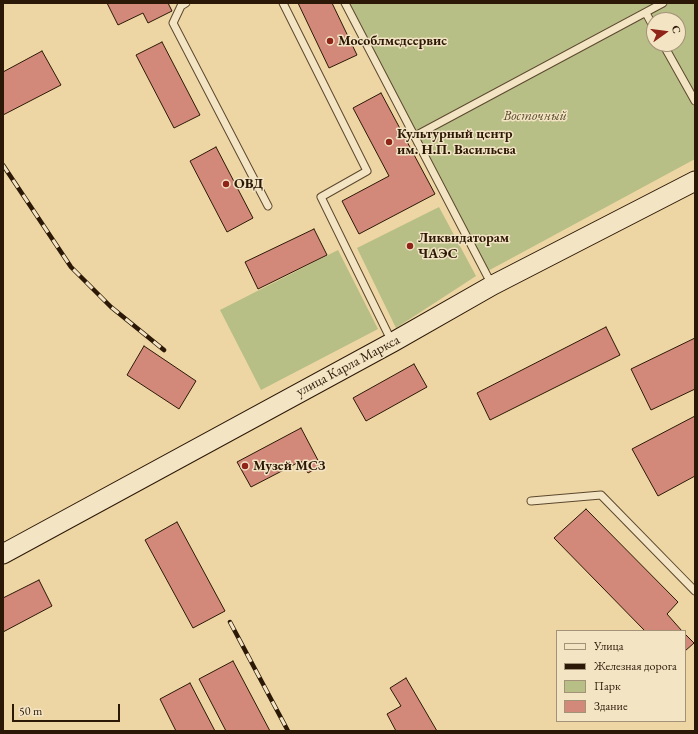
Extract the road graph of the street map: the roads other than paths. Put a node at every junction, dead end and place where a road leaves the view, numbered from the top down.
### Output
1 (186, 3) edge
2 (284, 3) edge
3 (345, 3) edge
4 (663, 3) edge
5 (648, 12) edge
6 (646, 13) edge
7 (667, 52) edge
8 (695, 101) edge
9 (415, 136) junction
10 (695, 181) edge
11 (268, 206) dead end
12 (493, 285) junction
13 (393, 342) junction
14 (531, 501) dead end
15 (3, 554) edge
16 (695, 591) edge

1 - 11 lane
2 - 13 lane
3 - 9 lane
4 - 5 lane
6 - 9 lane
7 - 8 lane
9 - 12 lane
10 - 12 street, улица Карла Маркса
12 - 13 street, улица Карла Маркса
13 - 15 street, улица Карла Маркса
14 - 16 lane

